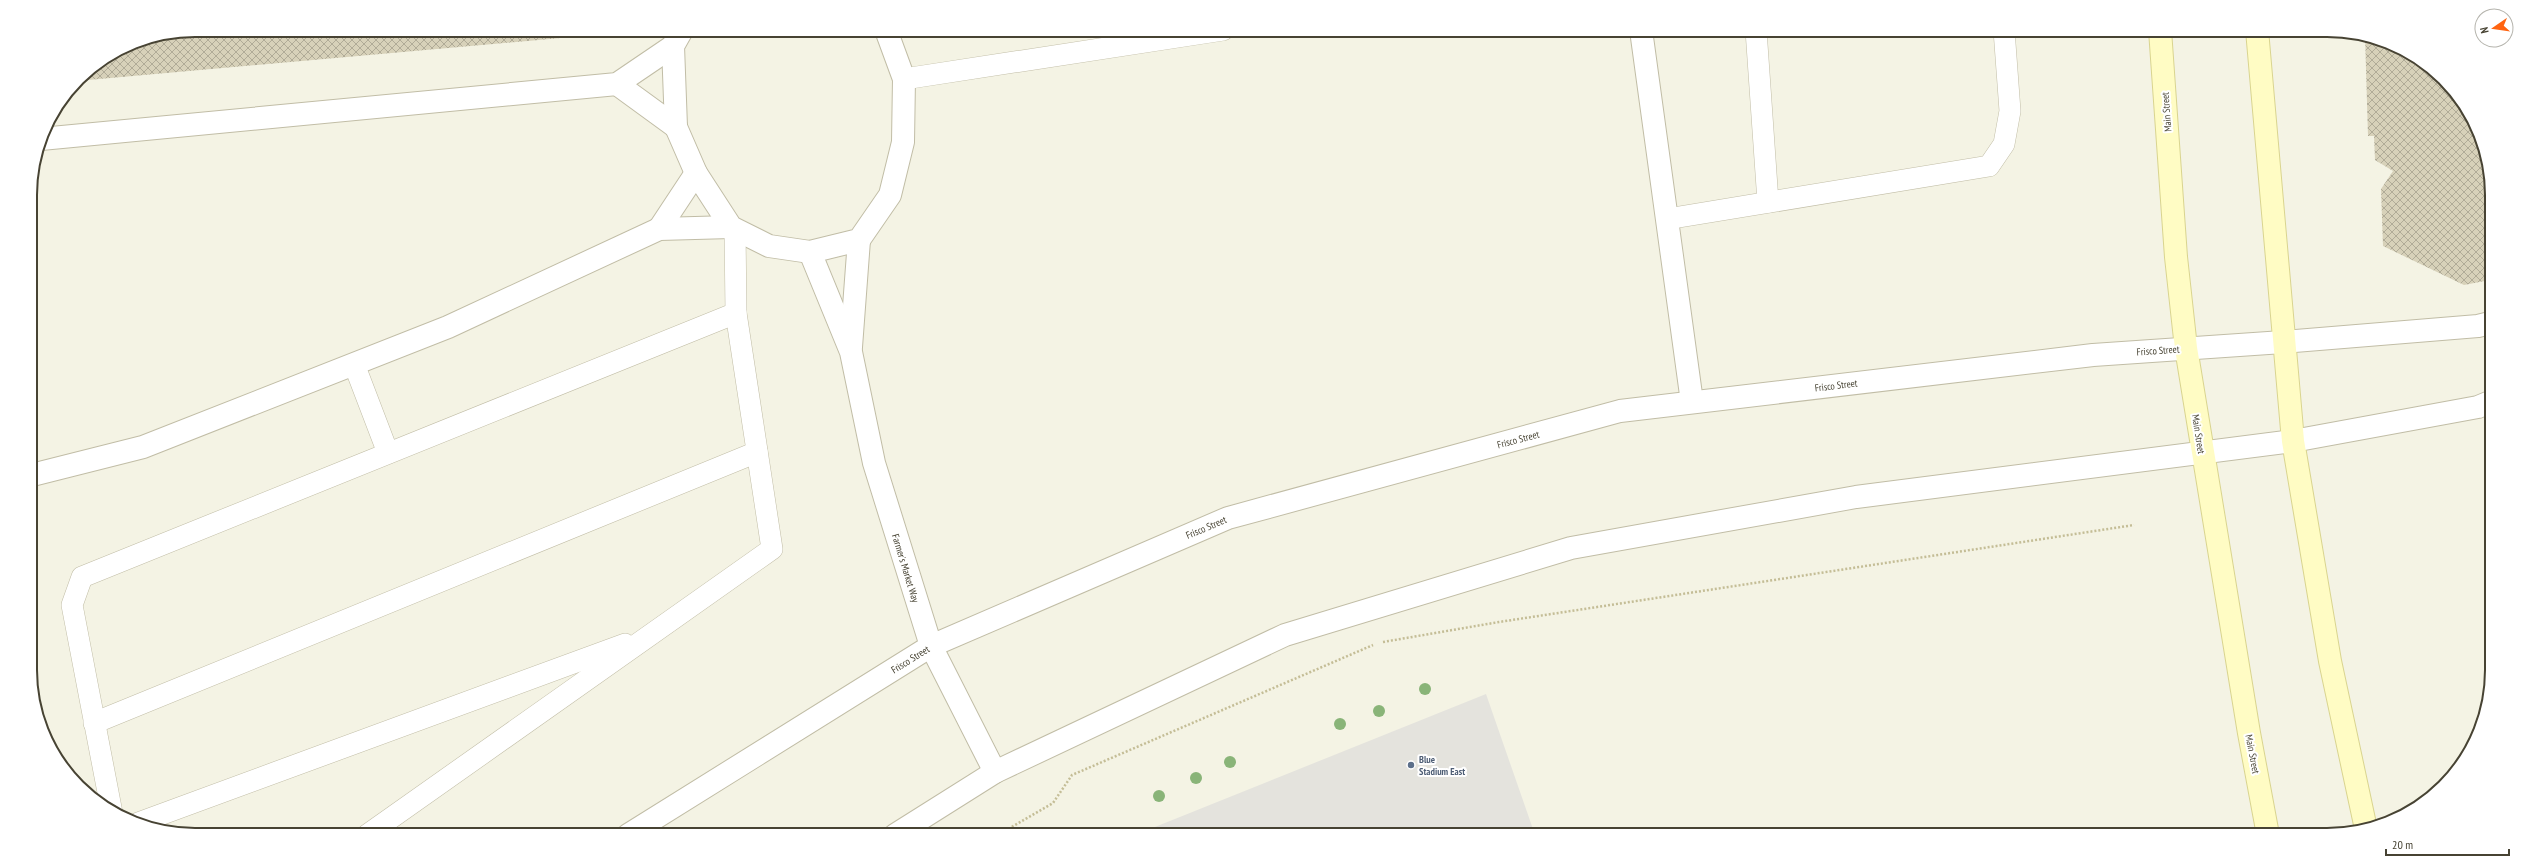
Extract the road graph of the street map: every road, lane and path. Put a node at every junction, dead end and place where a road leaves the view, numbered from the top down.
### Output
1 (889, 37) edge
2 (1177, 37) edge
3 (1642, 37) edge
4 (1756, 37) edge
5 (2005, 37) edge
6 (2160, 37) edge
7 (2258, 37) edge
8 (677, 38) edge
9 (904, 79) junction
10 (617, 84) junction
11 (676, 127) junction
12 (47, 138) edge
13 (696, 173) junction
14 (1768, 202) junction
15 (1667, 219) junction
16 (733, 228) junction
17 (659, 229) junction
18 (859, 240) junction
19 (810, 252) junction
20 (736, 313) junction
21 (2485, 324) edge
22 (2282, 342) junction
23 (2186, 348) junction
24 (851, 352) junction
25 (354, 364) junction
26 (1692, 402) junction
27 (2485, 404) edge
28 (2293, 441) junction
29 (757, 452) junction
30 (388, 453) junction
31 (2202, 453) junction
32 (37, 473) edge
33 (2134, 526) dead end
34 (651, 634) junction
35 (931, 646) junction
36 (94, 723) junction
37 (995, 772) junction
38 (110, 803) edge
39 (145, 820) edge
40 (2365, 824) edge
41 (377, 828) edge
42 (639, 828) edge
43 (906, 828) edge
44 (1010, 828) edge
45 (2267, 828) edge

1 - 9 street
2 - 9 lane
3 - 15 street
4 - 14 lane
5 - 14 lane
6 - 23 main road, Main Street
7 - 22 main road
8 - 10 street
8 - 11 street
9 - 18 street
10 - 11 street
10 - 12 street
11 - 13 street
13 - 16 street
13 - 17 street
14 - 15 lane
15 - 26 street
16 - 17 street
16 - 19 street
16 - 20 lane
17 - 25 street
18 - 19 street
18 - 24 street, Farmer's Market Way
19 - 24 street, Farmer's Market Way
20 - 29 lane
20 - 30 lane
21 - 22 street, Frisco Street
22 - 23 street, Frisco Street
22 - 28 main road
23 - 26 street, Frisco Street
23 - 31 main road, Main Street
24 - 35 street, Farmer's Market Way
25 - 30 lane
25 - 32 street
26 - 35 street, Frisco Street
27 - 28 street
28 - 31 street
28 - 40 main road
29 - 34 lane
29 - 36 lane
30 - 36 lane
31 - 37 street
31 - 45 main road, Main Street
33 - 44 path
34 - 39 lane
34 - 41 lane
35 - 37 street, Farmer's Market Way
35 - 42 street, Frisco Street
36 - 38 lane
37 - 43 street

